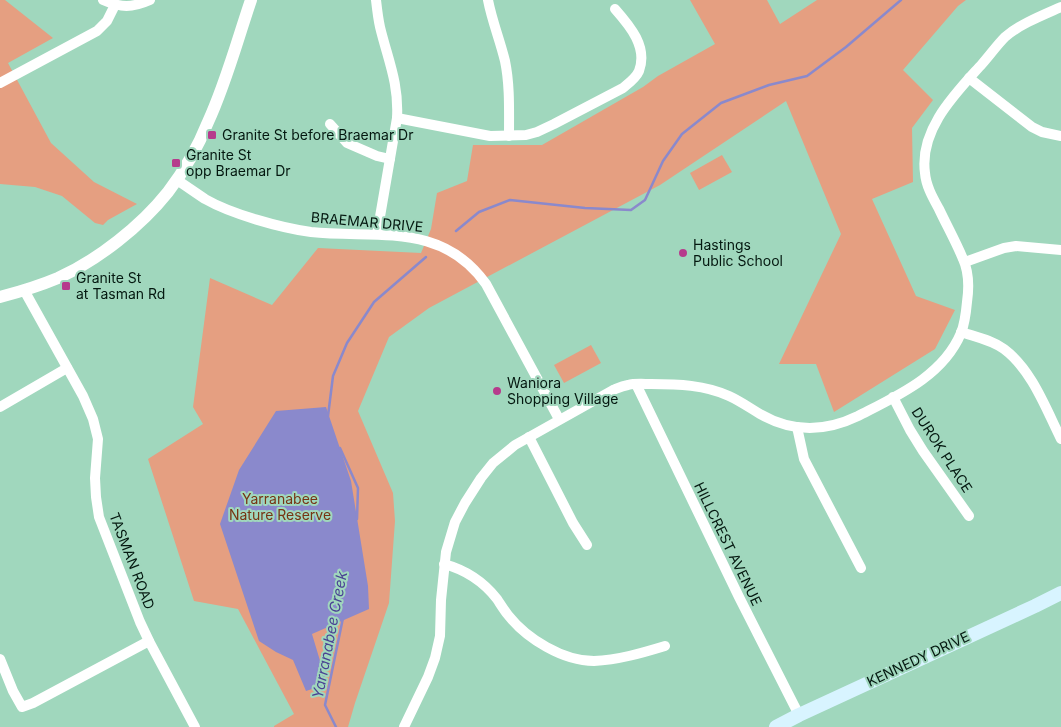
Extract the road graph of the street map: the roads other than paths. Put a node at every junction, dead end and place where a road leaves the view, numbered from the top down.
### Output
1 (103, 0) edge
2 (150, 0) edge
3 (251, 0) edge
4 (376, 0) edge
5 (488, 0) edge
6 (115, 5) junction
7 (1061, 6) edge
8 (615, 9) dead end
9 (969, 78) junction
10 (0, 83) edge
11 (397, 118) junction
12 (330, 124) dead end
13 (509, 136) junction
14 (1061, 136) edge
15 (390, 159) junction
16 (177, 180) junction
17 (377, 234) junction
18 (1061, 250) edge
19 (965, 262) junction
20 (24, 290) junction
21 (0, 297) edge
22 (961, 332) junction
23 (67, 368) junction
24 (636, 384) junction
25 (893, 397) junction
26 (0, 407) edge
27 (560, 419) junction
28 (797, 427) junction
29 (528, 437) junction
30 (1061, 440) edge
31 (969, 516) dead end
32 (587, 546) dead end
33 (444, 564) junction
34 (861, 568) dead end
35 (1061, 592) edge
36 (149, 642) junction
37 (665, 646) dead end
38 (0, 659) edge
39 (799, 715) junction
40 (195, 727) edge
41 (404, 727) edge
42 (776, 727) edge

1 - 6 street
2 - 6 street
3 - 16 street
4 - 11 street
5 - 13 street
6 - 10 street
7 - 9 street
8 - 13 street
9 - 14 street
9 - 19 street
11 - 13 street
11 - 15 street
12 - 15 street
15 - 17 street
16 - 17 street, BRAEMAR DRIVE
16 - 20 street
17 - 27 street, BRAEMAR DRIVE
18 - 19 street
19 - 22 street
20 - 21 street
20 - 23 street, TASMAN ROAD
22 - 25 street
22 - 30 street
23 - 26 street
23 - 36 street, TASMAN ROAD
24 - 27 street
24 - 28 street
24 - 39 street, HILLCREST AVENUE
25 - 28 street
25 - 31 street, DUROK PLACE
27 - 29 street
28 - 34 street
29 - 32 street
29 - 33 street
33 - 37 street
33 - 41 street
35 - 39 main road, KENNEDY DRIVE
36 - 38 street
36 - 40 street, TASMAN ROAD
39 - 42 main road, KENNEDY DRIVE

